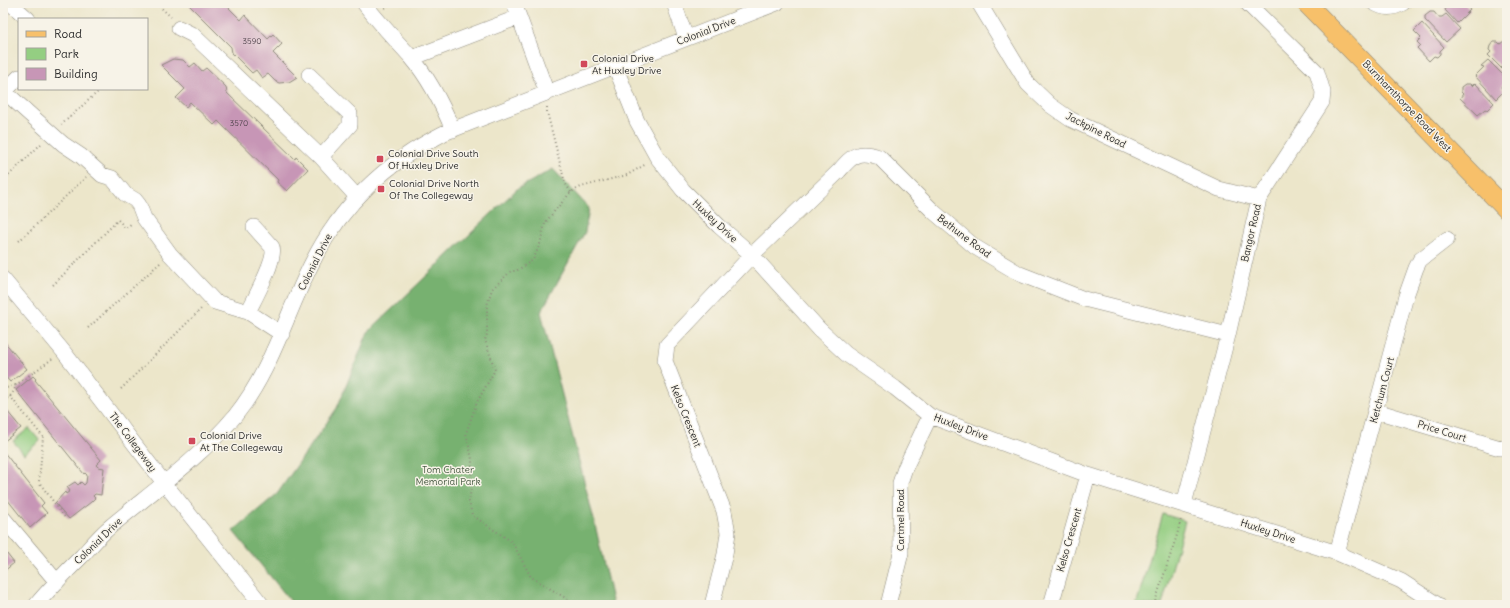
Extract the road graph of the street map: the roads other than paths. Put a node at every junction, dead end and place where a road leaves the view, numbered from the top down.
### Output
1 (10, 3) edge
2 (364, 3) edge
3 (674, 3) edge
4 (777, 3) edge
5 (979, 3) edge
6 (1247, 3) edge
7 (1306, 3) edge
8 (1374, 3) edge
9 (1403, 3) edge
10 (516, 10) edge
11 (27, 18) edge
12 (179, 28) road end
13 (686, 38) junction
14 (412, 58) junction
15 (615, 66) junction
16 (309, 75) dead end
17 (18, 78) edge
18 (4, 92) edge
19 (547, 93) junction
20 (453, 130) junction
21 (321, 157) junction
22 (357, 197) junction
23 (1259, 198) junction
24 (1507, 210) edge
25 (254, 227) dead end
26 (1446, 239) dead end
27 (752, 255) junction
28 (3, 279) edge
29 (248, 312) junction
30 (282, 334) junction
31 (1228, 335) junction
32 (1376, 411) junction
33 (930, 416) junction
34 (1507, 446) edge
35 (1088, 475) junction
36 (165, 484) junction
37 (1184, 504) junction
38 (3, 518) edge
39 (1337, 553) junction
40 (57, 582) junction
41 (40, 603) edge
42 (262, 605) edge
43 (712, 605) edge
44 (888, 605) edge
45 (1050, 605) edge
46 (1438, 605) edge

1 - 11 street
2 - 14 street
3 - 13 street
4 - 13 street, Colonial Drive
5 - 23 street, Jackpine Road
6 - 23 street, Bangor Road
7 - 24 main road, Burnhamthorpe Road West
8 - 9 street
10 - 14 street
10 - 19 street
12 - 21 street
13 - 15 street, Colonial Drive
14 - 20 street
15 - 19 street, Colonial Drive
15 - 27 street, Huxley Drive
16 - 21 street
17 - 18 street
18 - 29 street
19 - 20 street, Colonial Drive
20 - 22 street, Colonial Drive
21 - 22 street
22 - 30 street, Colonial Drive
23 - 31 street, Bangor Road
25 - 29 street
26 - 32 street, Ketchum Court
27 - 31 street, Bethune Road
27 - 33 street, Huxley Drive
27 - 43 street, Kelso Crescent
28 - 36 street, The Collegeway
29 - 30 street
30 - 36 street, Colonial Drive
31 - 37 street, Bangor Road
32 - 34 street, Price Court
32 - 39 street, Ketchum Court
33 - 35 street, Huxley Drive
33 - 44 street, Cartmel Road
35 - 37 street, Huxley Drive
35 - 45 street, Kelso Crescent
36 - 40 street, Colonial Drive
36 - 42 street, The Collegeway
37 - 39 street, Huxley Drive
38 - 40 street
39 - 46 street, Huxley Drive
40 - 41 street, Colonial Drive

